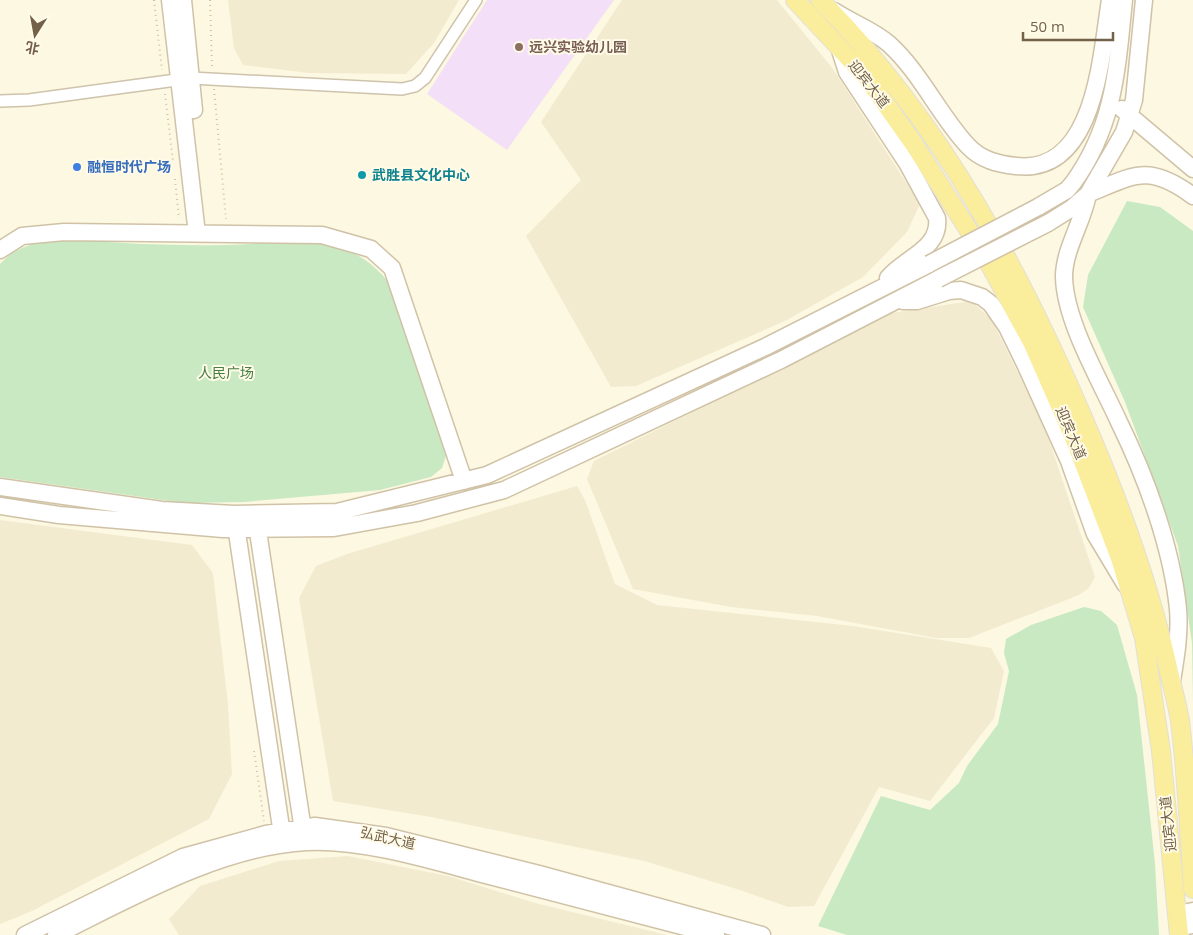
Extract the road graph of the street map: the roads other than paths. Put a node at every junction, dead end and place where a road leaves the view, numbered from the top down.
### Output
1 (170, 0) edge
2 (183, 0) edge
3 (476, 0) edge
4 (796, 0) edge
5 (1110, 0) edge
6 (1124, 0) edge
7 (1144, 0) edge
8 (822, 2) edge
9 (839, 47) junction
10 (178, 80) junction
11 (1112, 98) junction
12 (0, 101) edge
13 (1130, 117) junction
14 (1193, 169) edge
15 (1088, 194) junction
16 (1193, 196) edge
17 (195, 234) junction
18 (0, 250) edge
19 (880, 289) junction
20 (895, 300) junction
21 (464, 481) junction
22 (0, 487) edge
23 (0, 506) edge
24 (256, 521) junction
25 (235, 522) junction
26 (1131, 594) junction
27 (1172, 686) junction
28 (303, 835) junction
29 (283, 838) junction
30 (1193, 889) edge
31 (1182, 924) edge
32 (25, 935) edge
33 (56, 935) edge
34 (716, 935) edge
35 (762, 935) edge

1 - 10 main road
2 - 10 main road
3 - 10 street
4 - 9 main road, 迎宾大道
5 - 8 main road
6 - 11 main road
7 - 13 main road
8 - 27 main road, 迎宾大道
9 - 19 main road
9 - 26 main road, 迎宾大道
10 - 12 street
10 - 17 main road
11 - 13 main road
11 - 19 main road, bridge
13 - 14 main road
13 - 15 main road
15 - 16 main road
15 - 20 main road, bridge
15 - 27 main road
17 - 18 main road
17 - 21 main road
19 - 21 main road
20 - 24 main road
20 - 26 main road
21 - 24 main road
22 - 25 main road
23 - 25 main road
24 - 25 main road
24 - 28 main road
25 - 29 main road
26 - 31 main road, 迎宾大道
27 - 30 main road, 迎宾大道
28 - 29 main road, 弘武大道
28 - 34 main road, 弘武大道
28 - 35 main road, 弘武大道
29 - 32 main road, 弘武大道
29 - 33 main road, 弘武大道

